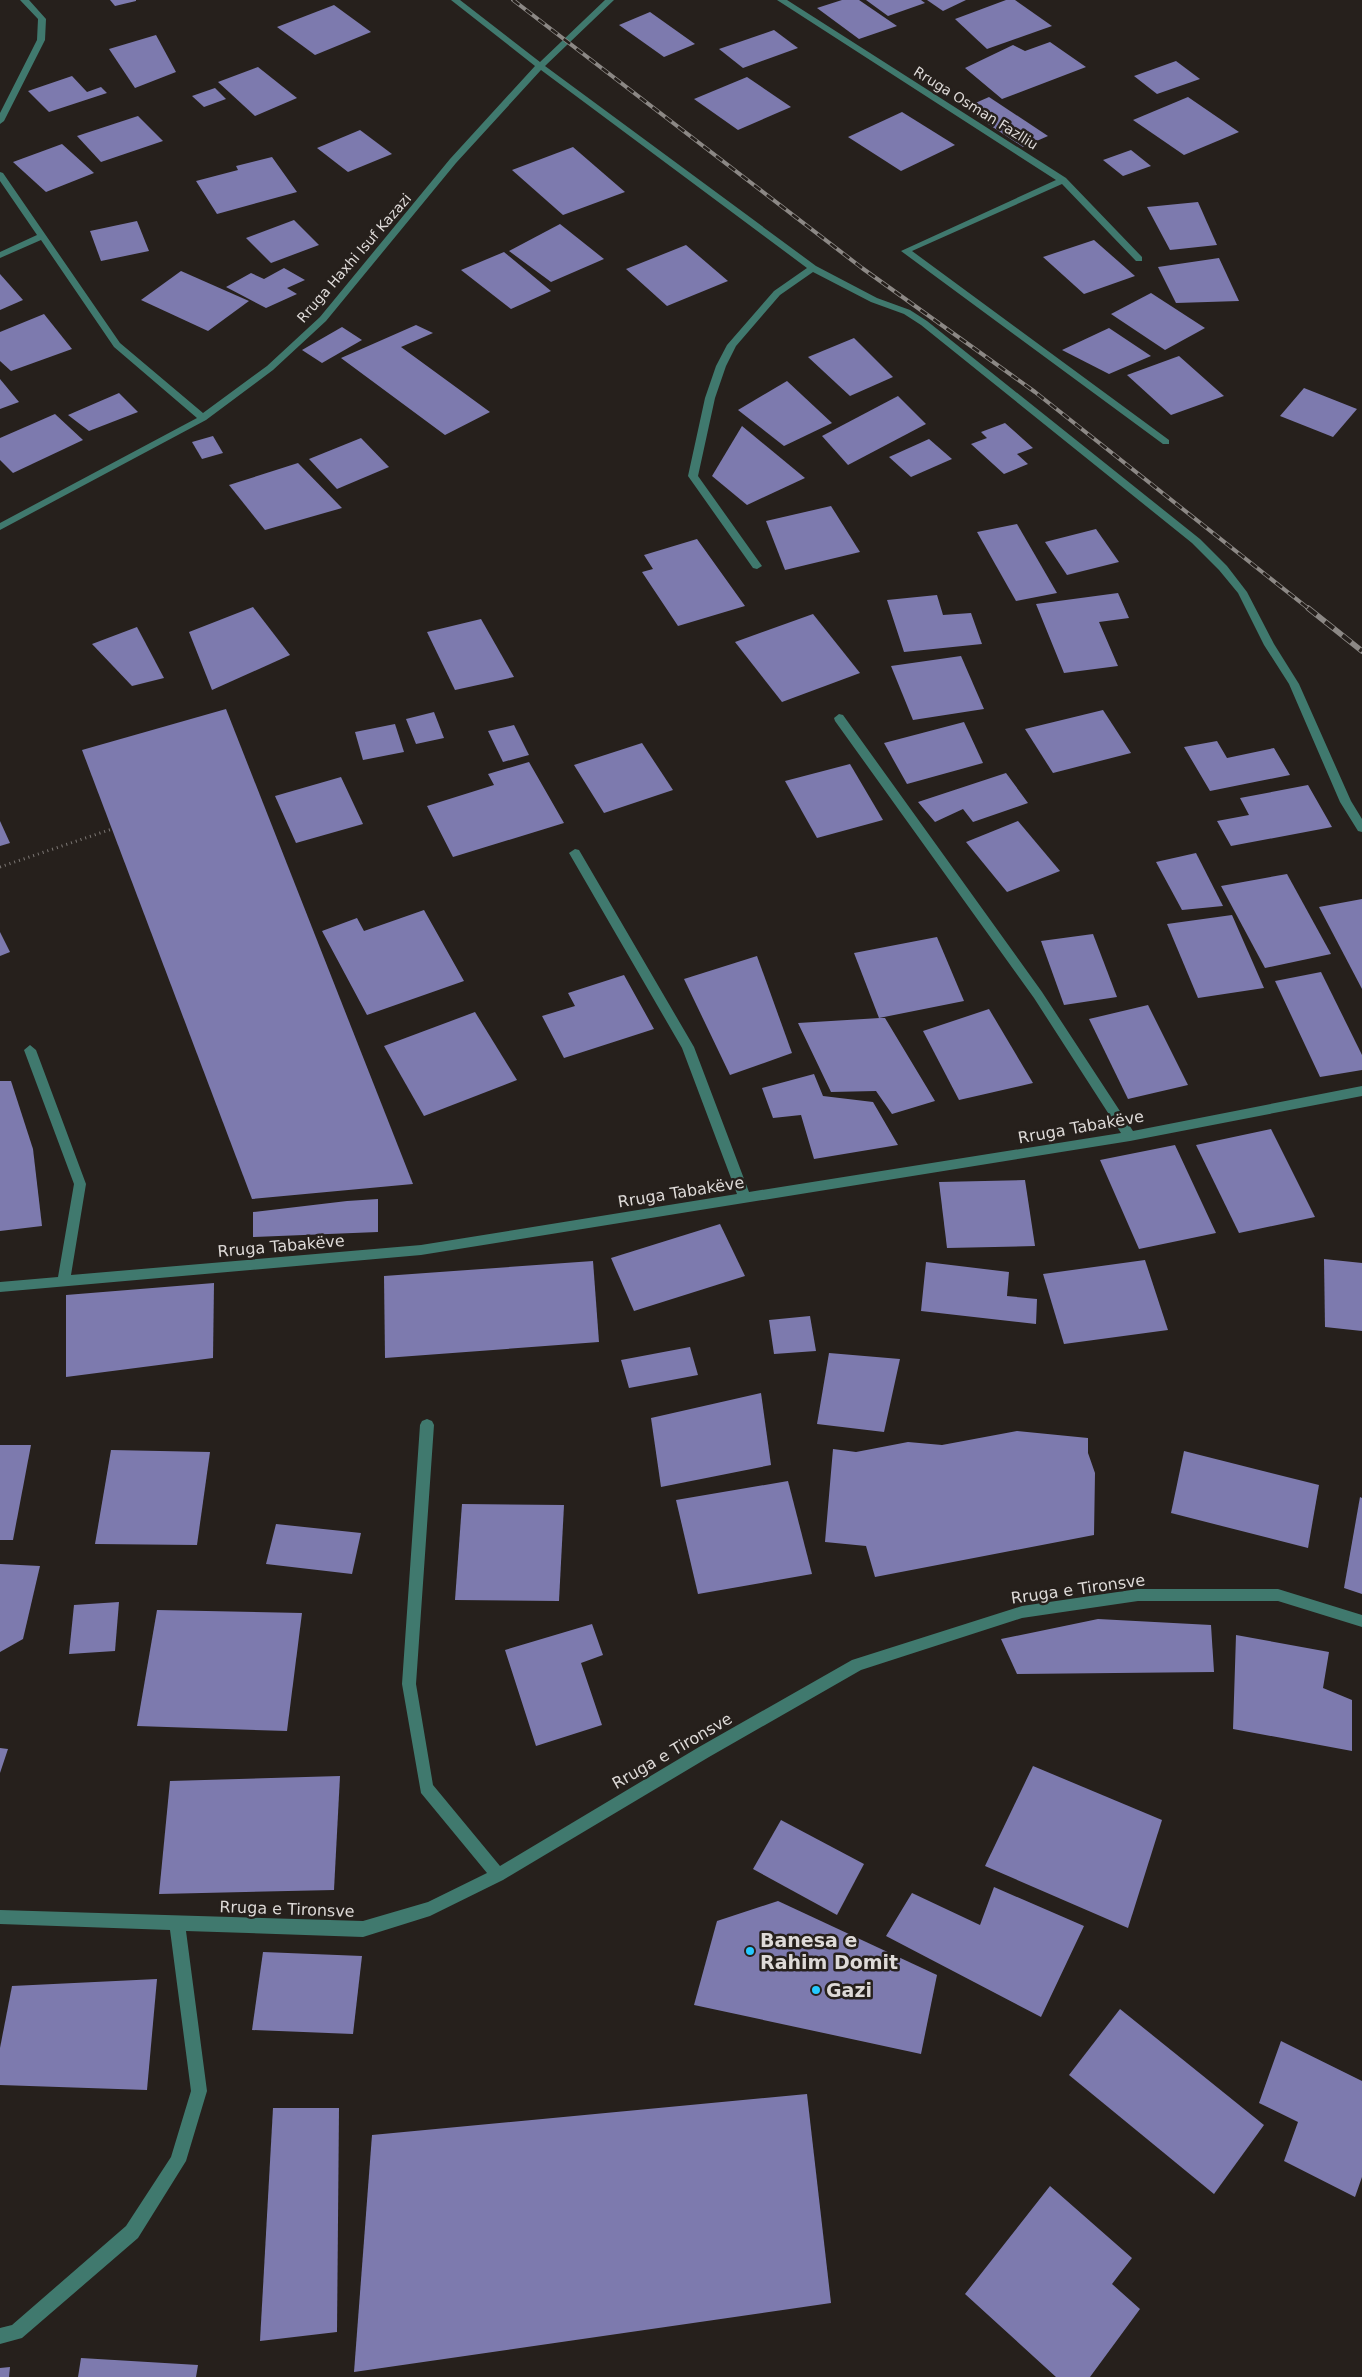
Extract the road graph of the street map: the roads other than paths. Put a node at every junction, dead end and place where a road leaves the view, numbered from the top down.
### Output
1 (24, 0) edge
2 (455, 0) edge
3 (610, 0) edge
4 (781, 0) edge
5 (540, 66) junction
6 (0, 121) edge
7 (0, 175) edge
8 (1063, 180) junction
9 (41, 237) junction
10 (0, 255) edge
11 (1138, 259) dead end
12 (813, 268) junction
13 (204, 418) junction
14 (1166, 442) dead end
15 (0, 527) edge
16 (757, 566) dead end
17 (840, 718) dead end
18 (1362, 828) edge
19 (575, 853) dead end
20 (30, 1050) dead end
21 (1362, 1091) edge
22 (1130, 1136) junction
23 (745, 1198) junction
24 (64, 1281) junction
25 (0, 1287) edge
26 (427, 1426) dead end
27 (1362, 1621) edge
28 (498, 1874) junction
29 (0, 1917) edge
30 (177, 1923) junction
31 (0, 2336) edge

1 - 6 street
2 - 5 street
3 - 5 street, Rruga Haxhi Isuf Kazazi
4 - 8 street, Rruga Osman Fazlliu
5 - 12 street
5 - 13 street, Rruga Haxhi Isuf Kazazi
7 - 9 street
8 - 11 street, Rruga Osman Fazlliu
8 - 14 street
9 - 10 street
9 - 13 street
12 - 16 street
12 - 18 street
13 - 15 street, Rruga Haxhi Isuf Kazazi
17 - 22 street
19 - 23 street
20 - 24 street
21 - 22 street, Rruga Tabakëve
22 - 23 street, Rruga Tabakëve
23 - 24 street, Rruga Tabakëve
24 - 25 street, Rruga Tabakëve
26 - 28 street
27 - 28 street, Rruga e Tironsve
28 - 30 street, Rruga e Tironsve
29 - 30 street, Rruga e Tironsve
30 - 31 street

